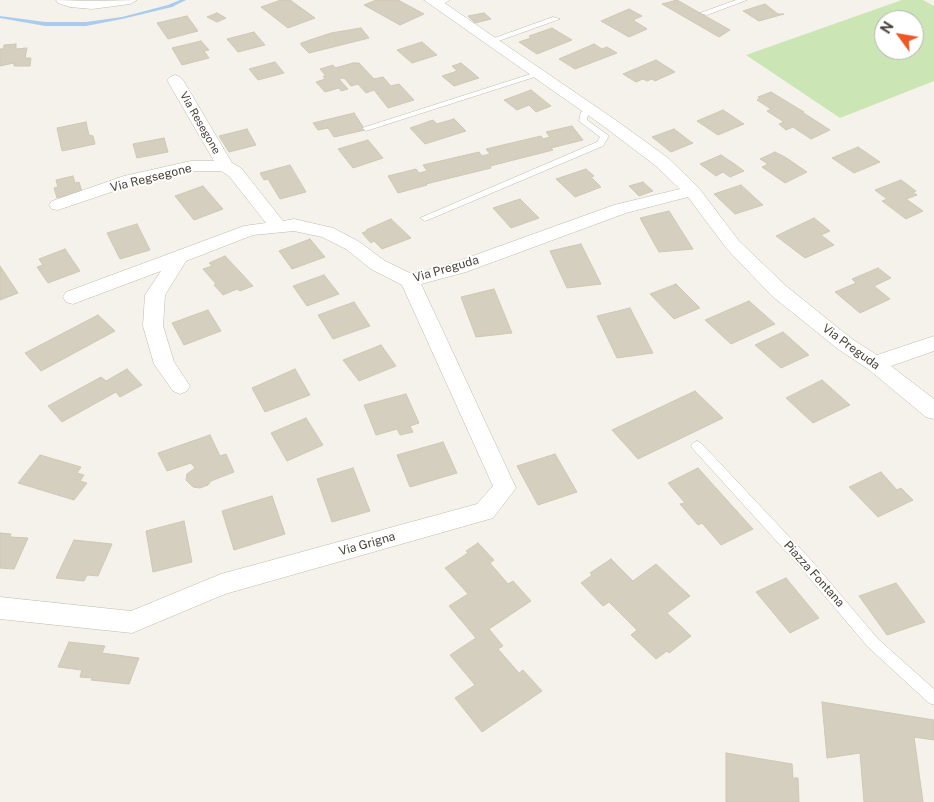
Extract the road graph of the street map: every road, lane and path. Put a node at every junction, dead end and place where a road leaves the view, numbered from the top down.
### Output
1 (63, 0) edge
2 (130, 0) edge
3 (743, 0) edge
4 (438, 1) edge
5 (704, 14) dead end
6 (556, 19) dead end
7 (490, 40) junction
8 (540, 74) junction
9 (175, 80) dead end
10 (591, 110) junction
11 (366, 128) dead end
12 (225, 166) junction
13 (692, 191) junction
14 (58, 205) dead end
15 (426, 218) dead end
16 (279, 227) junction
17 (179, 257) junction
18 (410, 281) junction
19 (73, 297) dead end
20 (934, 343) edge
21 (875, 364) junction
22 (180, 386) dead end
23 (934, 411) edge
24 (697, 446) dead end
25 (0, 608) edge
26 (934, 698) edge

1 - 2 street
3 - 5 lane
4 - 7 street, Via Preguda
6 - 7 lane
7 - 8 street, Via Preguda
8 - 10 street, Via Preguda
8 - 11 lane
9 - 12 street, Via Resegone
10 - 13 street, Via Preguda
10 - 15 lane
12 - 14 street, Via Regsegone
12 - 16 street
13 - 18 street, Via Preguda
13 - 21 street, Via Preguda
16 - 17 street, Via Preguda
16 - 18 street, Via Preguda
17 - 19 street, Via Preguda
17 - 22 street
18 - 25 street, Via Grigna
20 - 21 street
21 - 23 street, Via Preguda
24 - 26 lane, Piazza Fontana

